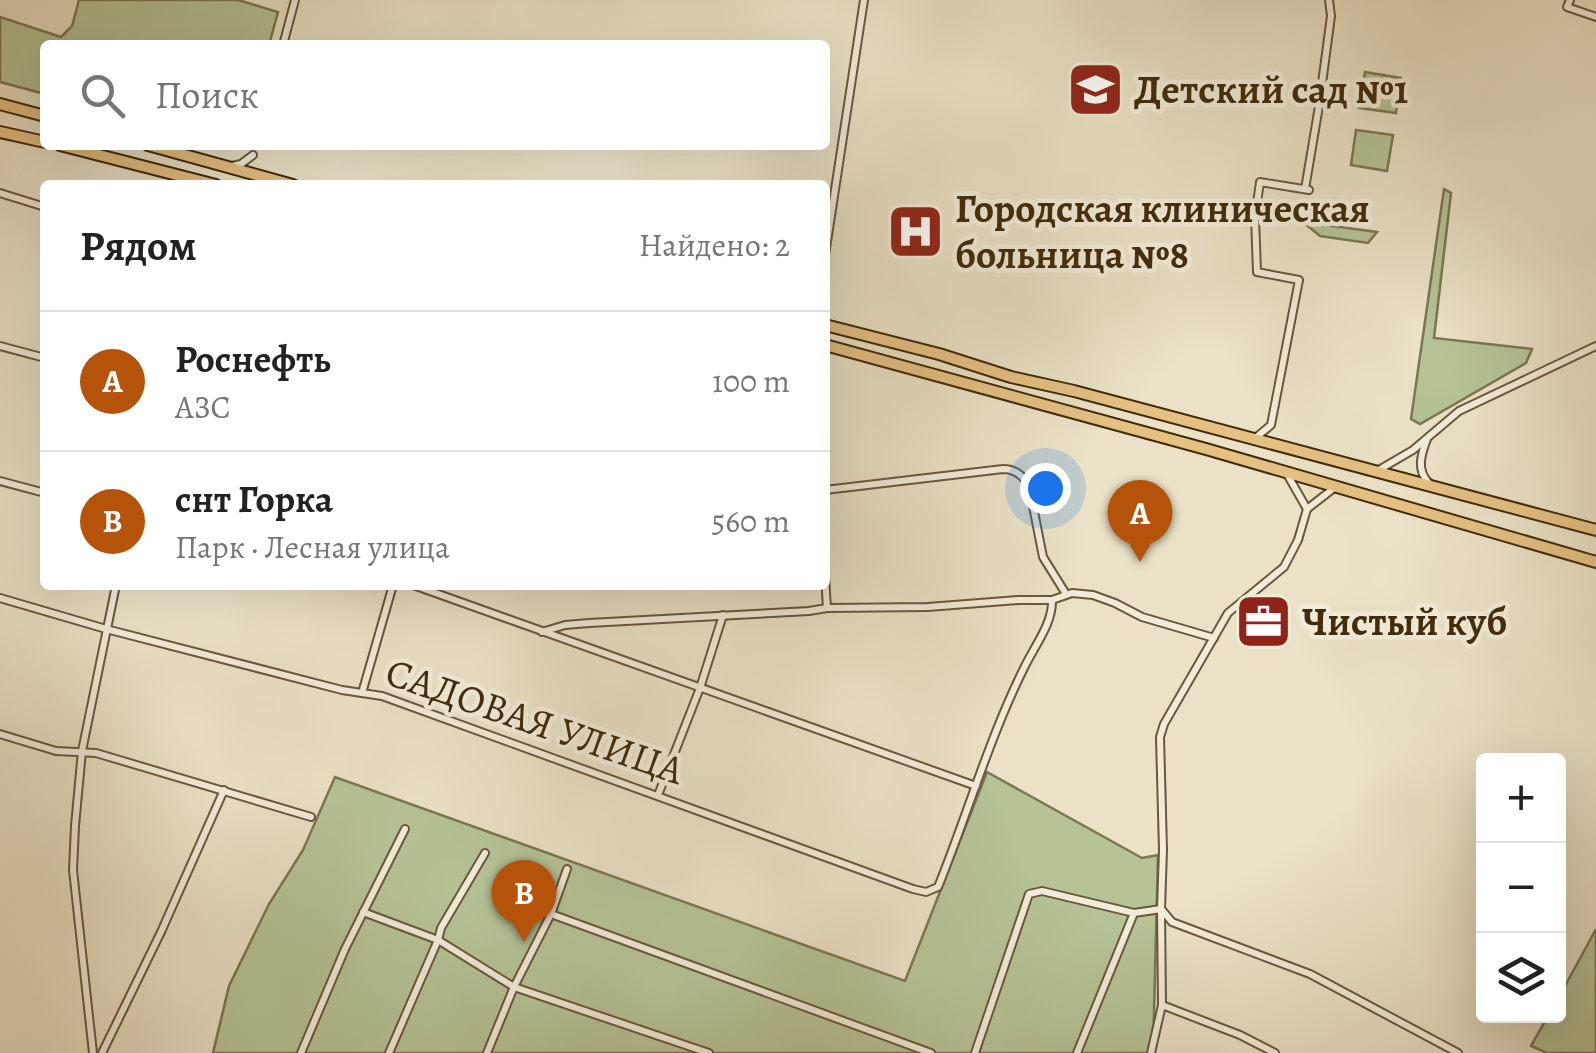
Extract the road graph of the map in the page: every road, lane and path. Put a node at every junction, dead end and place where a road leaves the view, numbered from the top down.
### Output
1 (295, 0) edge
2 (864, 0) edge
3 (1329, 0) edge
4 (1570, 0) edge
5 (1596, 17) edge
6 (284, 40) edge
7 (0, 104) edge
8 (40, 115) edge
9 (0, 132) edge
10 (40, 141) edge
11 (80, 150) edge
12 (166, 150) edge
13 (254, 150) edge
14 (253, 155) junction
15 (226, 167) junction
16 (268, 178) junction
17 (196, 180) edge
18 (275, 180) edge
19 (0, 194) edge
20 (40, 205) edge
21 (830, 222) edge
22 (830, 327) edge
23 (0, 346) edge
24 (830, 346) edge
25 (1596, 346) edge
26 (40, 357) edge
27 (1271, 425) junction
28 (1428, 438) junction
29 (1253, 440) junction
30 (1286, 448) junction
31 (1376, 472) junction
32 (1288, 474) junction
33 (0, 481) edge
34 (1336, 486) junction
35 (1434, 488) junction
36 (830, 489) edge
37 (40, 493) edge
38 (1307, 509) junction
39 (1596, 532) edge
40 (1596, 562) edge
41 (115, 590) edge
42 (392, 590) edge
43 (428, 590) edge
44 (826, 590) edge
45 (1066, 594) junction
46 (0, 598) edge
47 (1052, 600) junction
48 (827, 608) junction
49 (723, 615) junction
50 (106, 630) junction
51 (542, 632) junction
52 (1214, 638) junction
53 (700, 688) junction
54 (362, 693) junction
55 (0, 734) edge
56 (82, 751) junction
57 (976, 786) junction
58 (224, 790) junction
59 (658, 795) junction
60 (311, 816) dead end
61 (405, 829) dead end
62 (485, 853) dead end
63 (567, 869) dead end
64 (1161, 909) junction
65 (363, 912) junction
66 (1134, 913) junction
67 (552, 914) junction
68 (438, 940) junction
69 (514, 988) junction
70 (1162, 1005) junction
71 (93, 1053) edge
72 (102, 1053) edge
73 (301, 1053) edge
74 (388, 1053) edge
75 (487, 1053) edge
76 (709, 1053) edge
77 (931, 1053) edge
78 (975, 1053) edge
79 (1077, 1053) edge
80 (1151, 1053) edge
81 (1275, 1053) edge
82 (1458, 1053) edge

1 - 6 street
2 - 21 street
3 - 27 street
4 - 5 street
7 - 8 main road
9 - 10 main road
11 - 17 main road
12 - 15 main road
13 - 14 street
14 - 15 street
14 - 16 street
15 - 16 main road
16 - 18 main road
19 - 20 street
22 - 29 main road
23 - 26 street
24 - 32 main road
25 - 28 street
27 - 29 street
27 - 30 street
28 - 31 street
28 - 35 street
29 - 30 main road
30 - 31 main road
31 - 35 main road
32 - 34 main road
32 - 38 street
33 - 37 street
34 - 38 street
34 - 40 main road
35 - 39 main road
36 - 45 street
38 - 52 street
41 - 50 street
42 - 54 street
43 - 51 street
44 - 48 street
45 - 47 street
45 - 52 street
46 - 50 street, САДОВАЯ УЛИЦА
47 - 48 street
47 - 57 street, САДОВАЯ УЛИЦА
48 - 49 street
49 - 51 street
49 - 53 street
50 - 54 street, САДОВАЯ УЛИЦА
50 - 56 street
51 - 53 street
52 - 64 street
53 - 57 street
53 - 59 street
54 - 59 street, САДОВАЯ УЛИЦА
55 - 56 street
56 - 58 street
56 - 71 street
57 - 59 street, САДОВАЯ УЛИЦА
58 - 60 street
58 - 72 street
61 - 65 street
62 - 68 street
63 - 67 street
64 - 66 street
64 - 70 street
64 - 82 street
65 - 68 street
65 - 73 street
66 - 78 street
66 - 79 street
67 - 69 street
67 - 77 street
68 - 69 street
68 - 74 street
69 - 75 street
69 - 76 street
70 - 80 street
70 - 81 street

